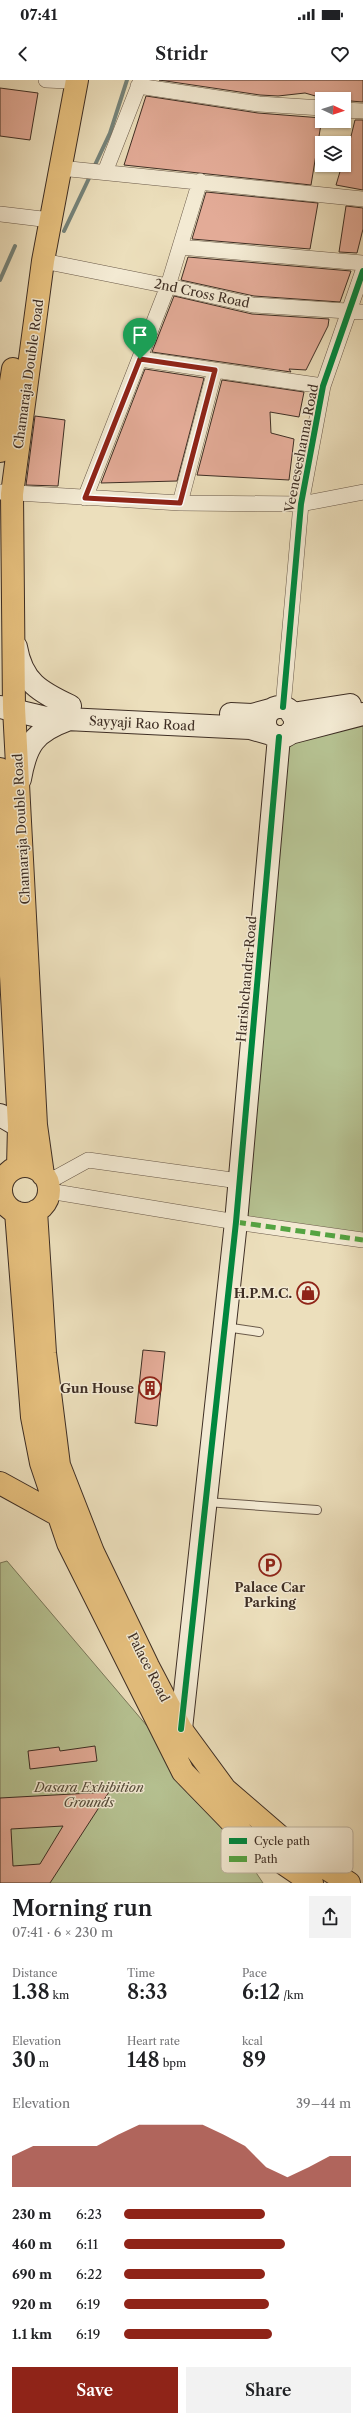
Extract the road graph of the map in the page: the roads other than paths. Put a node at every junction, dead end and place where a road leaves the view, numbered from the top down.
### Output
1 (46, 80) edge
2 (71, 80) edge
3 (140, 83) edge
4 (315, 108) edge
5 (351, 110) edge
6 (363, 111) edge
7 (60, 168) junction
8 (105, 172) junction
9 (200, 181) junction
10 (363, 199) edge
11 (0, 214) edge
12 (42, 219) junction
13 (180, 247) junction
14 (43, 261) junction
15 (363, 264) edge
16 (363, 271) edge
17 (168, 286) junction
18 (356, 311) edge
19 (140, 359) junction
20 (215, 370) junction
21 (323, 386) junction
22 (0, 451) edge
23 (363, 492) edge
24 (6, 493) edge
25 (85, 498) junction
26 (180, 503) junction
27 (301, 504) junction
28 (13, 628) junction
29 (363, 701) edge
30 (7, 708) edge
31 (70, 712) junction
32 (363, 714) edge
33 (281, 722) junction
34 (0, 769) edge
35 (19, 787) junction
36 (1, 811) edge
37 (3, 884) edge
38 (0, 1115) edge
39 (19, 1126) junction
40 (18, 1167) junction
41 (239, 1181) junction
42 (47, 1183) junction
43 (14, 1205) edge
44 (236, 1222) junction
45 (363, 1240) edge
46 (224, 1327) junction
47 (260, 1332) dead end
48 (0, 1483) edge
49 (205, 1502) junction
50 (67, 1510) junction
51 (317, 1510) dead end
52 (181, 1729) junction
53 (236, 1827) edge
54 (268, 1827) edge
55 (297, 1873) edge
56 (334, 1873) edge
57 (312, 1883) edge
58 (350, 1883) edge

1 - 2 street
2 - 7 main road, Chamaraja Double Road
2 - 12 main road, Chamaraja Double Road
3 - 4 street
3 - 8 street
5 - 6 street
7 - 8 street
7 - 14 main road, Chamaraja Double Road
8 - 9 street
9 - 10 street
9 - 13 street
11 - 12 street
12 - 22 main road, Chamaraja Double Road
13 - 15 street
13 - 17 street
14 - 17 street, 2nd Cross Road
14 - 24 main road, Chamaraja Double Road
16 - 18 street, Veeneseshanna Road
17 - 18 street, 2nd Cross Road
17 - 19 street
18 - 21 street, Veeneseshanna Road
19 - 20 street
19 - 25 street
20 - 21 street
20 - 26 street
21 - 27 street, Veeneseshanna Road
23 - 27 street
24 - 25 street
24 - 28 main road, Chamaraja Double Road
25 - 26 street
26 - 27 street
27 - 33 street, Veeneseshanna Road
28 - 30 main road, Chamaraja Double Road
28 - 31 street
29 - 33 street, Sayyaji Rao Road
30 - 31 street, Sayyaji Rao Road
30 - 35 main road, Chamaraja Double Road
31 - 33 street, Sayyaji Rao Road
31 - 35 street
32 - 33 street
33 - 41 street, Harishchandra Road
34 - 36 main road
35 - 42 main road, Chamaraja Double Road
36 - 37 main road
37 - 39 main road
38 - 39 street
39 - 40 main road
40 - 42 main road
40 - 43 main road
41 - 42 street
41 - 44 street, Harishchandra Road
42 - 43 main road
42 - 44 street
43 - 50 main road
44 - 45 street
44 - 46 street, Harishchandra Road
46 - 47 lane
46 - 49 street, Harishchandra Road
48 - 50 main road
49 - 51 lane
49 - 52 street, Harishchandra Road
50 - 52 main road, Palace Road
50 - 53 main road
52 - 54 main road, Palace Road
55 - 57 main road
56 - 58 main road, Palace Road

